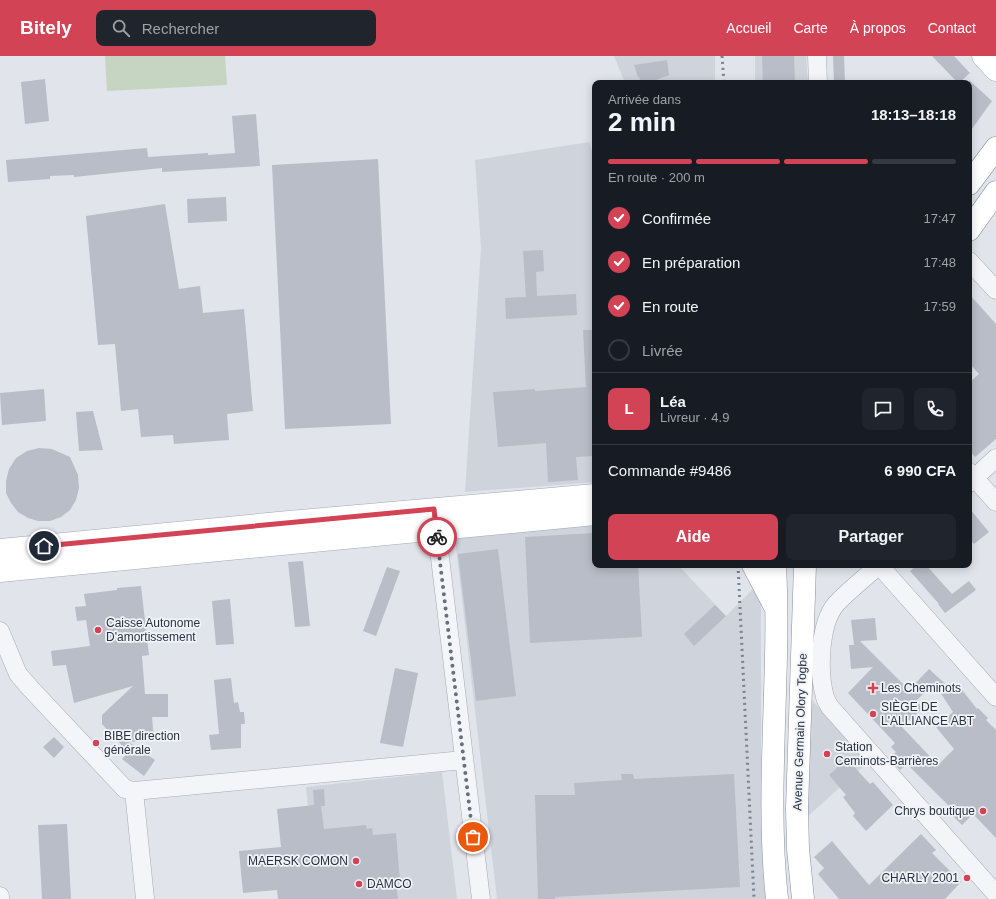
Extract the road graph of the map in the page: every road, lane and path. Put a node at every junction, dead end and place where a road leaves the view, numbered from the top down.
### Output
1 (817, 56) edge
2 (983, 56) edge
3 (996, 70) edge
4 (818, 80) edge
5 (996, 148) edge
6 (972, 180) edge
7 (996, 192) edge
8 (972, 226) edge
9 (972, 264) edge
10 (996, 290) edge
11 (996, 458) edge
12 (972, 476) edge
13 (972, 478) edge
14 (592, 495) edge
15 (996, 502) edge
16 (592, 514) edge
17 (435, 519) junction
18 (0, 550) edge
19 (755, 568) edge
20 (775, 568) edge
21 (805, 568) edge
22 (876, 568) edge
23 (882, 568) edge
24 (0, 571) edge
25 (777, 611) junction
26 (0, 631) edge
27 (996, 696) edge
28 (464, 760) junction
29 (134, 791) junction
30 (996, 894) edge
31 (0, 896) edge
32 (0, 899) edge
33 (145, 899) edge
34 (481, 899) edge
35 (777, 899) edge
36 (803, 899) edge

1 - 4 street
2 - 3 main road
5 - 6 main road
7 - 8 main road
9 - 10 street
11 - 12 street
13 - 15 street
14 - 17 main road
16 - 17 main road
17 - 18 main road
17 - 24 main road
17 - 28 street
19 - 25 main road
20 - 25 main road, Avenue Germain Olory Togbe
21 - 36 main road, Avenue Germain Olory Togbe
22 - 30 street
23 - 27 street
25 - 35 main road, Avenue Germain Olory Togbe
26 - 29 street
28 - 29 street
28 - 34 street
29 - 33 street
31 - 32 street

